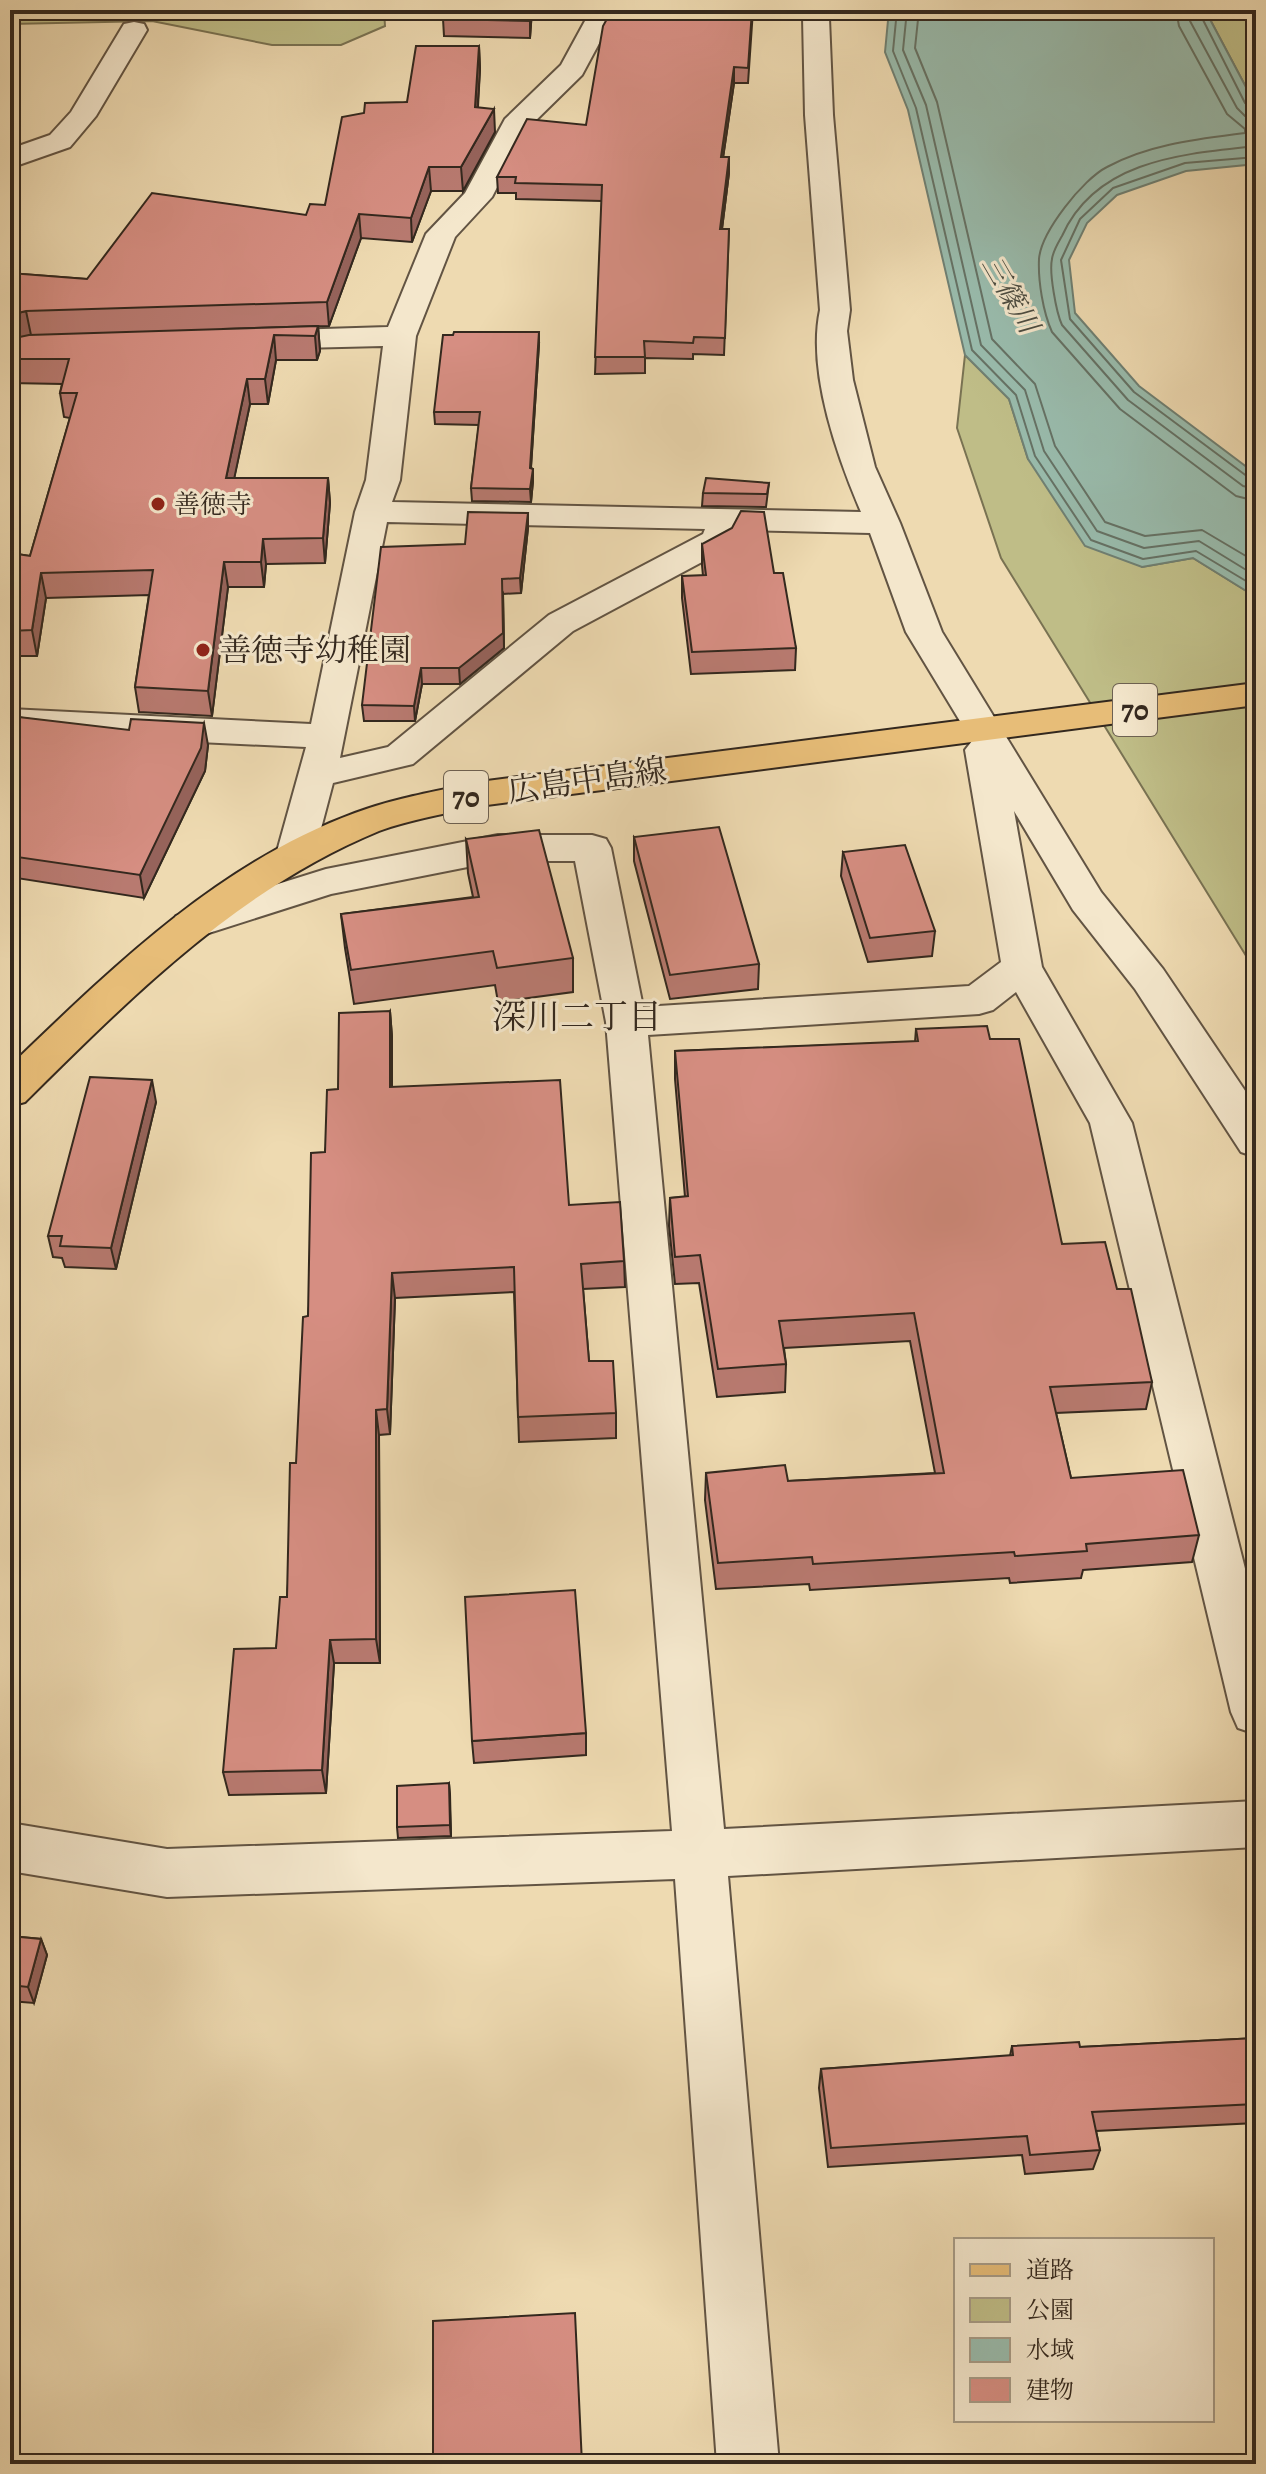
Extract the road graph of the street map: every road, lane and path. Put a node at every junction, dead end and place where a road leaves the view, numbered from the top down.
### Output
1 (604, 10) edge
2 (822, 10) edge
3 (134, 30) dead end
4 (10, 159) edge
5 (400, 336) junction
6 (231, 341) edge
7 (372, 512) junction
8 (725, 520) junction
9 (883, 523) junction
10 (1256, 694) edge
11 (10, 721) edge
12 (997, 727) junction
13 (327, 736) junction
14 (316, 775) junction
15 (295, 855) junction
16 (190, 926) junction
17 (1022, 967) junction
18 (626, 1022) junction
19 (10, 1091) edge
20 (1256, 1141) edge
21 (1256, 1712) edge
22 (1256, 1824) edge
23 (10, 1847) edge
24 (700, 1854) junction
25 (748, 2464) edge

1 - 5 street
2 - 9 street
3 - 4 street
5 - 6 street
5 - 7 street
7 - 8 street
7 - 13 street
8 - 9 street
8 - 14 street
9 - 12 street
10 - 12 main road, 広島中島線 / 70
11 - 13 street
12 - 15 main road, 広島中島線 / 70
12 - 17 street
12 - 20 street
13 - 14 street
14 - 15 street
15 - 16 main road, 広島中島線 / 70
16 - 18 street
16 - 19 main road, 広島中島線 / 70
17 - 18 street
17 - 21 street
18 - 24 street
22 - 24 street
23 - 24 street
24 - 25 street

